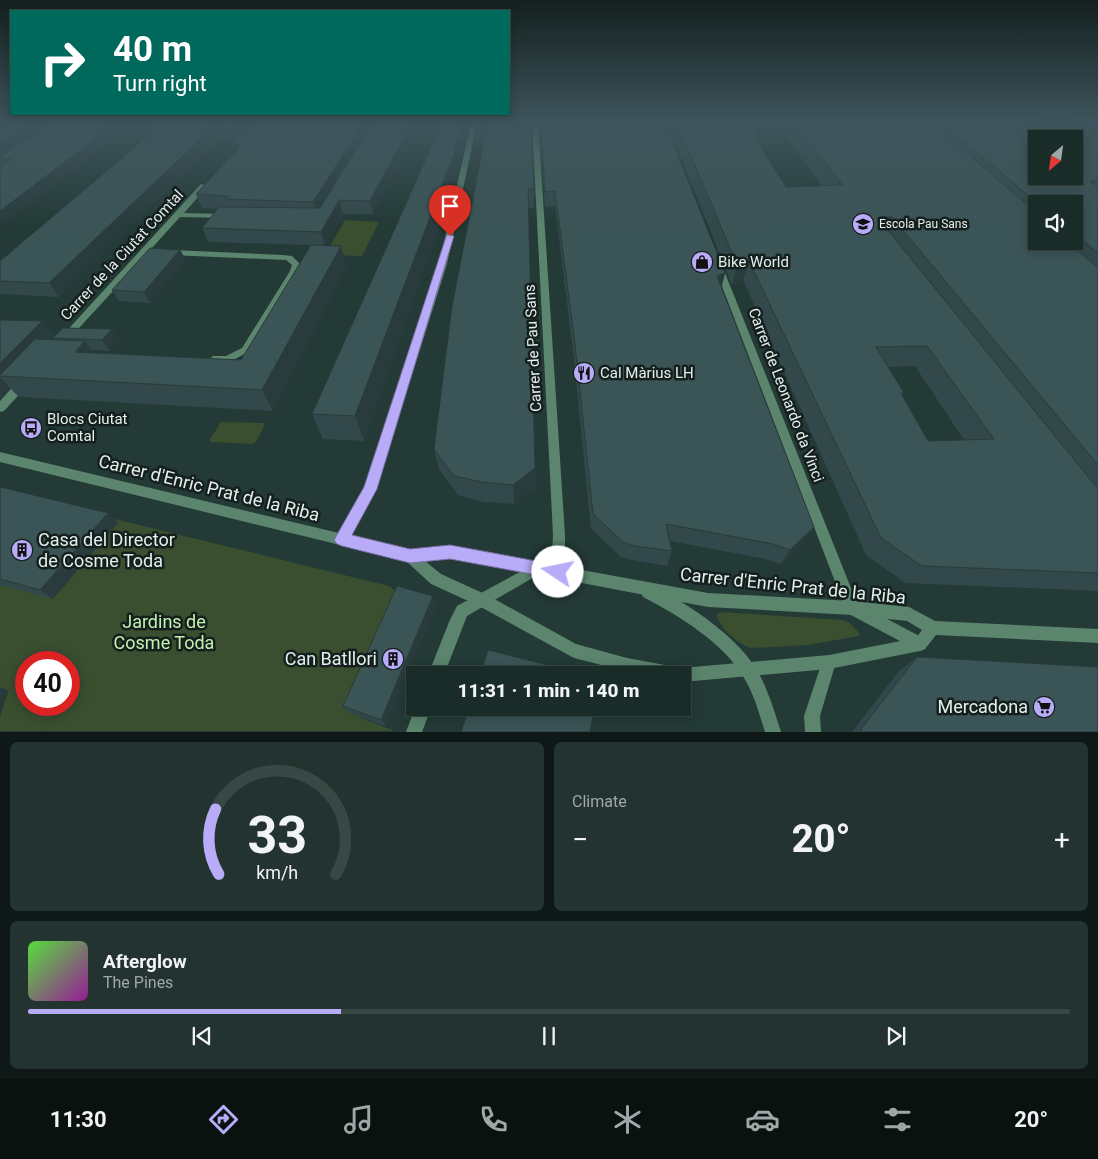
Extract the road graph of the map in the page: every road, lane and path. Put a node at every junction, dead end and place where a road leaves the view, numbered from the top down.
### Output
1 (467, 157) edge
2 (537, 157) edge
3 (209, 180) edge
4 (178, 214) junction
5 (230, 216) edge
6 (144, 251) junction
7 (716, 261) edge
8 (56, 347) edge
9 (198, 360) edge
10 (32, 373) edge
11 (0, 408) edge
12 (0, 457) edge
13 (342, 540) junction
14 (410, 556) junction
15 (538, 568) junction
16 (558, 572) junction
17 (634, 586) junction
18 (482, 600) junction
19 (852, 608) junction
20 (933, 628) junction
21 (1098, 636) edge
22 (920, 644) junction
23 (829, 662) junction
24 (439, 666) edge
25 (632, 666) edge
26 (747, 668) junction
27 (691, 674) edge
28 (420, 716) edge
29 (414, 732) edge
30 (773, 732) edge
31 (813, 732) edge

1 - 13 street
2 - 16 street, Carrer de Pau Sans
3 - 4 street, Carrer de la Ciutat Comtal
4 - 5 street
4 - 6 street, Carrer de la Ciutat Comtal
6 - 8 street, Carrer de la Ciutat Comtal
6 - 9 street
7 - 19 street, Carrer de Leonardo da Vinci
10 - 11 street
12 - 13 street, Carrer d'Enric Prat de la Riba
13 - 14 street, Carrer d'Enric Prat de la Riba
14 - 15 street, Carrer d'Enric Prat de la Riba
14 - 18 street, Carrer d'Enric Prat de la Riba
15 - 16 street, Carrer d'Enric Prat de la Riba
15 - 18 street
16 - 17 street, Carrer d'Enric Prat de la Riba
17 - 19 street, Carrer d'Enric Prat de la Riba
17 - 26 street
18 - 24 street
18 - 25 street, Carrer d'Enric Prat de la Riba
19 - 20 street, Carrer d'Enric Prat de la Riba
19 - 22 street
20 - 21 street, Carrer d'Enric Prat de la Riba
20 - 22 street
22 - 23 street, Carrer d'Enric Prat de la Riba
23 - 26 street, Carrer d'Enric Prat de la Riba
23 - 31 street
26 - 27 street, Carrer d'Enric Prat de la Riba
26 - 30 street
28 - 29 street

